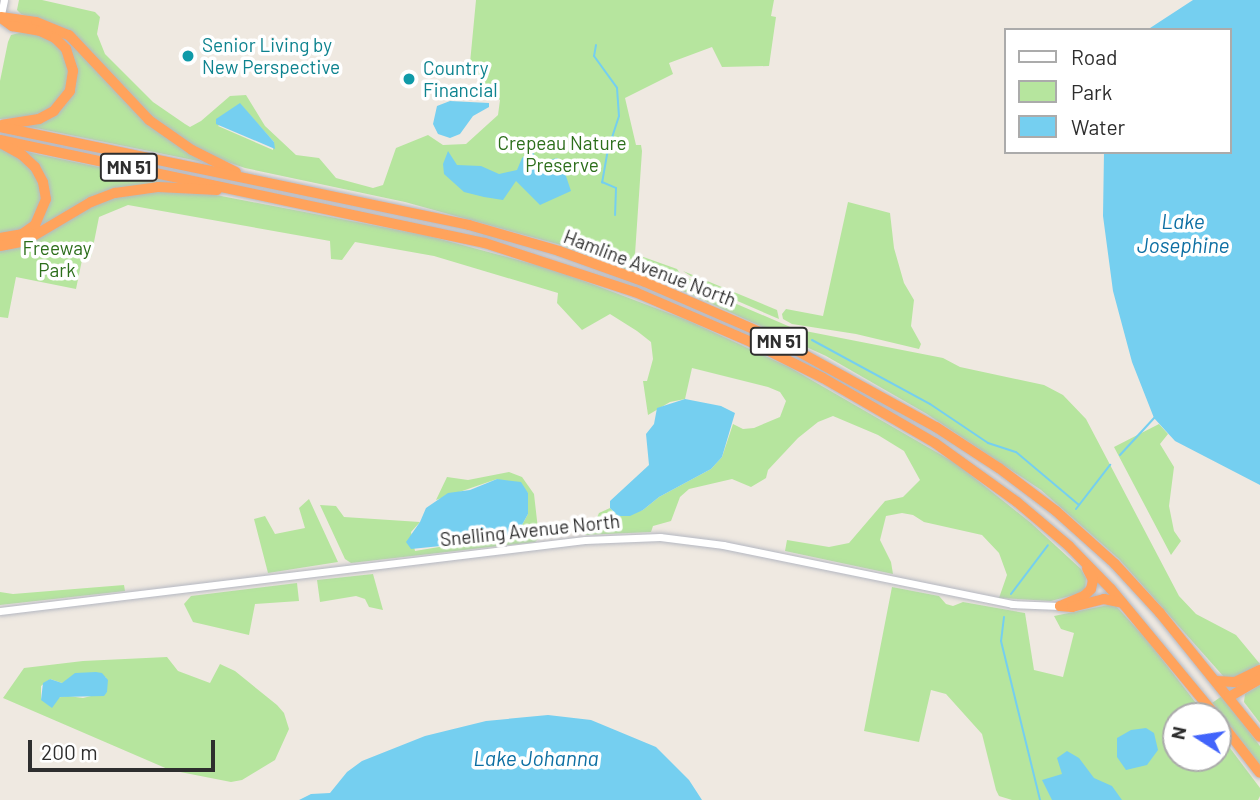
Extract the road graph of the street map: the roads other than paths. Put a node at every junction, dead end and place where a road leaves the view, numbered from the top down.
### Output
1 (4, 0) edge
2 (0, 19) edge
3 (0, 126) edge
4 (0, 141) edge
5 (246, 177) junction
6 (258, 194) junction
7 (0, 238) edge
8 (0, 246) edge
9 (1058, 536) junction
10 (1126, 605) junction
11 (1059, 606) junction
12 (0, 611) edge
13 (1260, 670) edge
14 (1260, 679) edge
15 (1216, 681) junction
16 (1229, 697) junction
17 (1205, 702) edge
18 (1232, 737) edge
19 (1260, 737) edge
20 (1260, 773) edge

1 - 2 street
2 - 3 highway
2 - 5 highway
3 - 5 highway, Hamline Avenue North / MN 51
4 - 6 highway, Hamline Avenue North / MN 51
4 - 7 highway
5 - 15 highway, Hamline Avenue North / MN 51
6 - 8 highway
6 - 9 highway, Hamline Avenue North / MN 51
9 - 10 highway, Hamline Avenue North / MN 51
9 - 11 highway
10 - 11 highway
10 - 17 highway, MN 51
11 - 12 street, Snelling Avenue North
13 - 15 highway
14 - 16 highway
15 - 16 highway, MN 51
16 - 19 highway, MN 51
18 - 20 highway, MN 51

